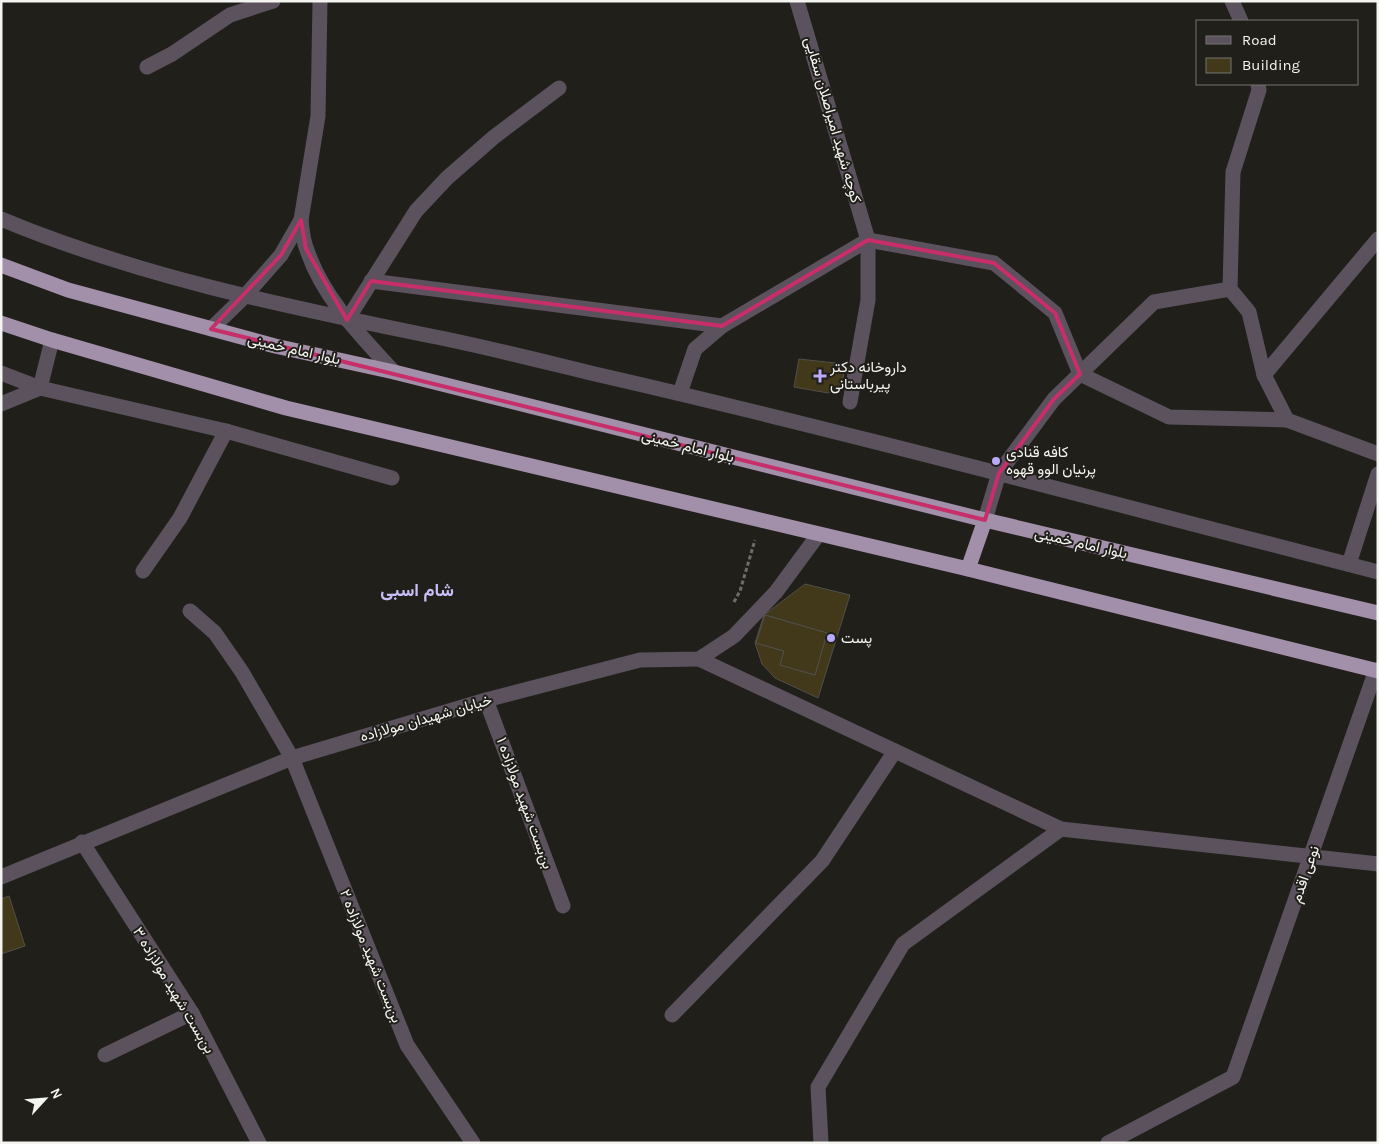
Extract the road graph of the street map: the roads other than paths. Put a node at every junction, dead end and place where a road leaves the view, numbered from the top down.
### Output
1 (273, 1) edge
2 (320, 1) edge
3 (1232, 1) edge
4 (801, 2) edge
5 (1241, 20) edge
6 (147, 67) dead end
7 (1258, 85) edge
8 (559, 88) dead end
9 (1, 219) edge
10 (301, 220) junction
11 (1378, 239) edge
12 (868, 240) junction
13 (1, 265) edge
14 (371, 281) junction
15 (1230, 289) junction
16 (245, 296) junction
17 (347, 320) junction
18 (1, 323) edge
19 (722, 326) junction
20 (210, 329) junction
21 (52, 340) junction
22 (394, 372) junction
23 (1, 373) edge
24 (1080, 374) junction
25 (1264, 375) junction
26 (40, 388) junction
27 (680, 393) junction
28 (850, 402) dead end
29 (1, 404) edge
30 (1287, 420) junction
31 (226, 431) junction
32 (1378, 454) edge
33 (999, 473) junction
34 (1378, 474) edge
35 (392, 478) dead end
36 (985, 520) junction
37 (818, 535) junction
38 (1349, 564) junction
39 (968, 569) junction
40 (142, 571) dead end
41 (1378, 572) edge
42 (190, 611) dead end
43 (1378, 613) edge
44 (699, 658) junction
45 (1377, 671) edge
46 (486, 700) junction
47 (895, 751) junction
48 (292, 758) junction
49 (1061, 829) junction
50 (82, 842) junction
51 (1311, 856) junction
52 (1378, 864) edge
53 (1, 877) edge
54 (563, 906) dead end
55 (192, 1013) junction
56 (672, 1015) dead end
57 (105, 1055) dead end
58 (259, 1143) edge
59 (473, 1143) edge
60 (821, 1143) edge
61 (1108, 1143) edge

1 - 6 street
2 - 10 street
3 - 5 street
4 - 12 street, کوچه شهید امیراصلان سقایی
7 - 15 street
8 - 14 street
9 - 16 street
10 - 16 street
10 - 17 street
11 - 25 street
12 - 19 street
12 - 24 street
12 - 28 street, کوچه شهید امیراصلان سقایی
13 - 20 highway, بلوار امام خمینی
14 - 17 street
14 - 19 street
15 - 24 street
15 - 25 street
16 - 17 street
16 - 20 street
17 - 22 street
17 - 27 street
18 - 21 highway
19 - 27 street
20 - 22 highway, بلوار امام خمینی
21 - 26 street
21 - 37 highway
22 - 36 highway, بلوار امام خمینی
23 - 26 street
24 - 30 street
24 - 33 street
25 - 30 street
26 - 29 street
26 - 31 street
27 - 33 street
30 - 32 street
31 - 35 street
31 - 40 street
33 - 36 street
33 - 38 street
34 - 38 street
36 - 39 highway
36 - 43 highway, بلوار امام خمینی
37 - 39 highway
37 - 44 street
38 - 41 street
39 - 45 highway
42 - 48 street, بن‌بست شهید مولازاده ۲
44 - 46 street, خیابان شهیدان مولازاده
44 - 47 street
45 - 51 street, نوعی اقدم
46 - 48 street, خیابان شهیدان مولازاده
46 - 54 street, بن‌بست شهید مولازاده ۱
47 - 49 street
47 - 56 street
48 - 50 street, خیابان شهیدان مولازاده
48 - 59 street, بن‌بست شهید مولازاده ۲
49 - 51 street
49 - 60 street
50 - 53 street, خیابان شهیدان مولازاده
50 - 55 street, بن‌بست شهید مولازاده ۳
51 - 52 street
51 - 61 street, نوعی اقدم
55 - 57 street
55 - 58 street, بن‌بست شهید مولازاده ۳

